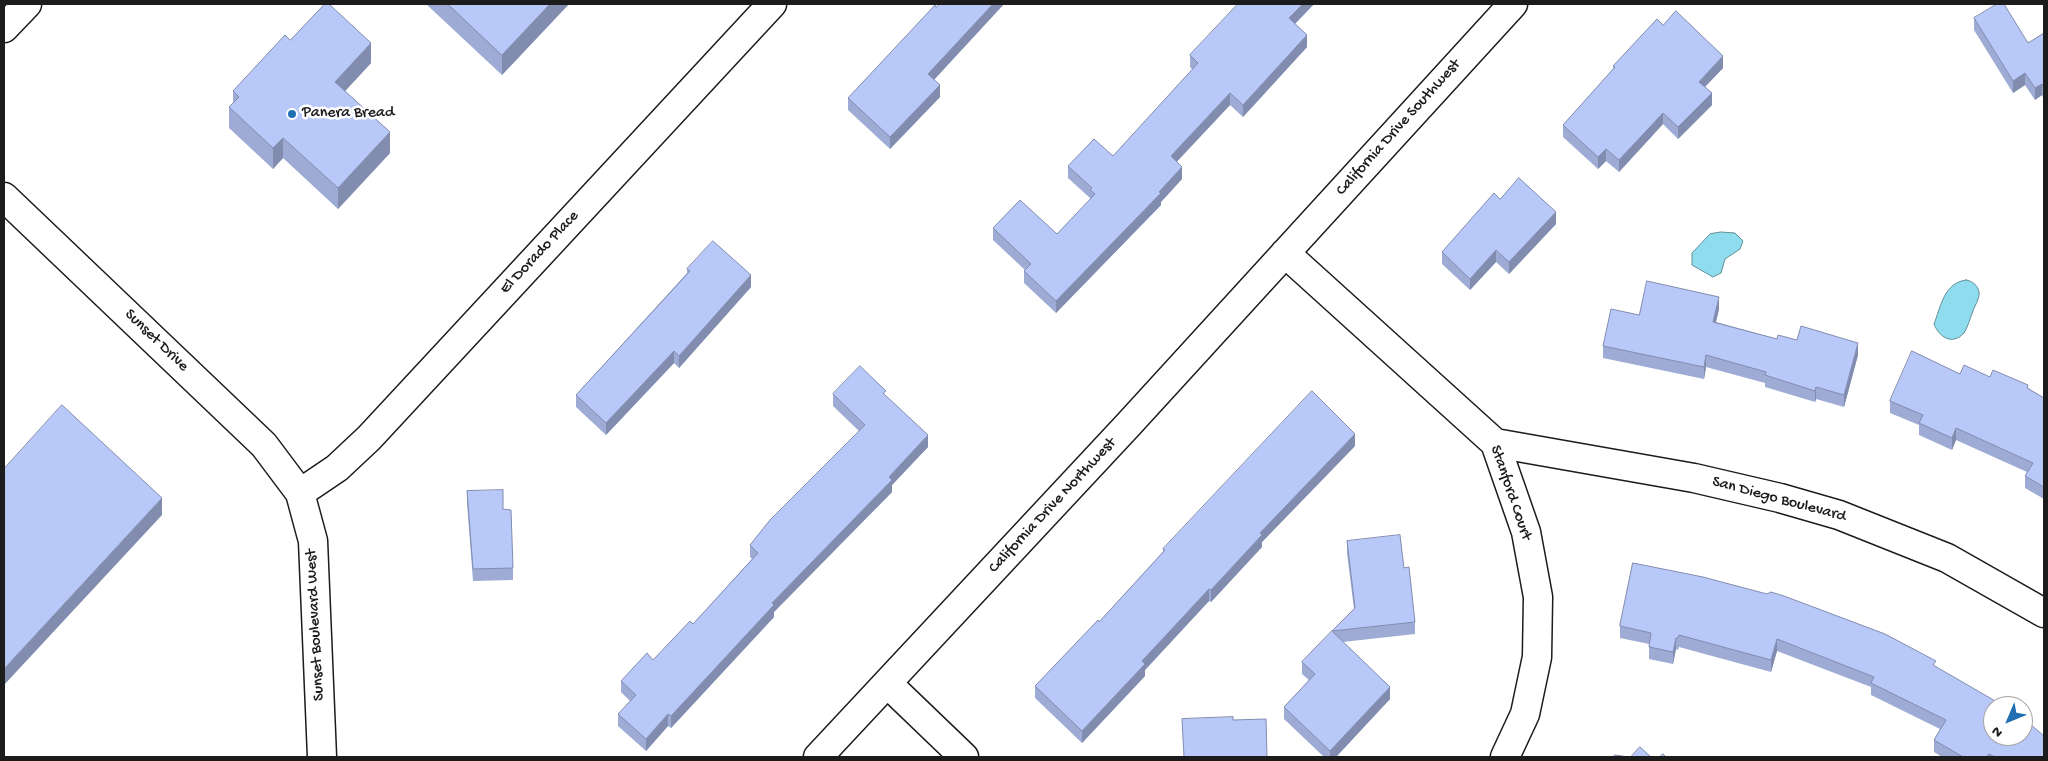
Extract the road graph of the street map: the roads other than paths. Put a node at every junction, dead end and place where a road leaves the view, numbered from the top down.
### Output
1 (27, 4) edge
2 (772, 4) edge
3 (1513, 4) edge
4 (4, 28) edge
5 (4, 197) edge
6 (1285, 253) junction
7 (1495, 443) junction
8 (300, 493) junction
9 (2044, 613) edge
10 (888, 684) junction
11 (322, 757) edge
12 (818, 757) edge
13 (964, 757) edge
14 (1505, 757) edge

1 - 4 street
2 - 8 street, El Dorado Place
3 - 6 street, California Drive Southwest
5 - 8 street, Sunset Drive
6 - 7 street, Stanford Court
6 - 10 street, California Drive Northwest
7 - 9 street, San Diego Boulevard
7 - 14 street, Stanford Court
8 - 11 street, Sunset Boulevard West
10 - 12 street, California Drive Northwest
10 - 13 street

